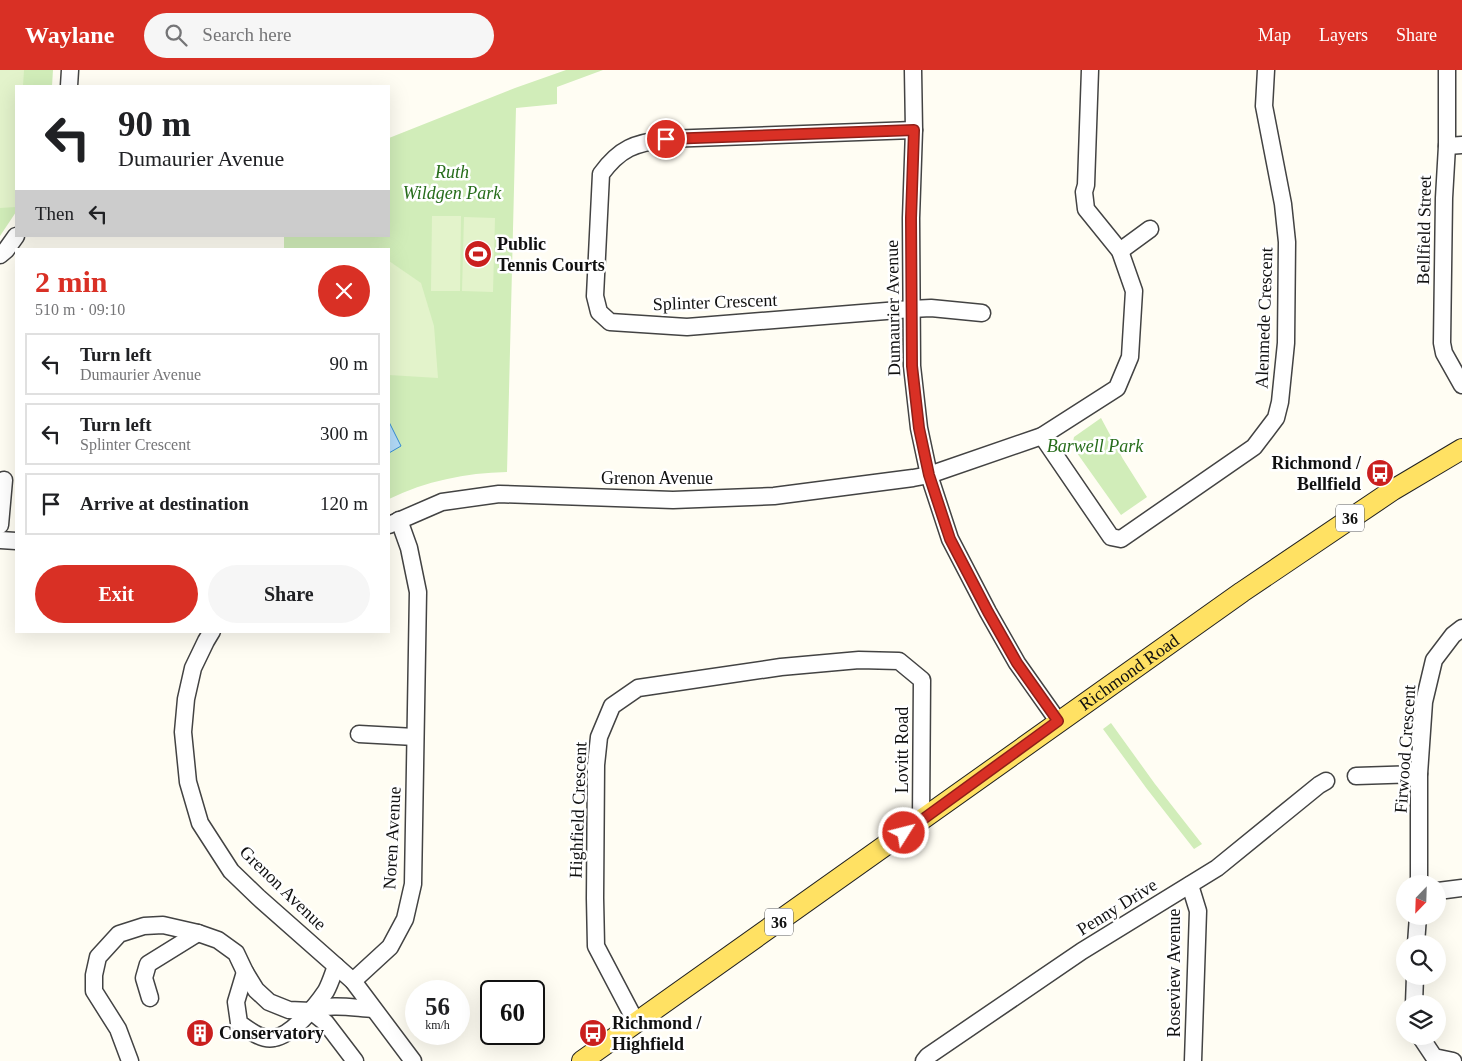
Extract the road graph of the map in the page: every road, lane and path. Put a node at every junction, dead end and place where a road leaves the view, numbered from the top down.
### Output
1 (70, 70) edge
2 (914, 70) edge
3 (1090, 70) edge
4 (1266, 70) edge
5 (1447, 70) edge
6 (69, 85) edge
7 (914, 130) junction
8 (1454, 146) edge
9 (1150, 229) dead end
10 (17, 242) edge
11 (1120, 251) junction
12 (0, 255) edge
13 (911, 308) junction
14 (982, 313) dead end
15 (1462, 385) edge
16 (1042, 436) junction
17 (1462, 449) edge
18 (929, 475) junction
19 (4, 480) dead end
20 (394, 522) edge
21 (0, 525) edge
22 (0, 540) edge
23 (15, 541) edge
24 (1462, 628) edge
25 (211, 633) edge
26 (922, 680) joint
27 (1058, 721) junction
28 (359, 734) dead end
29 (415, 737) junction
30 (1419, 774) junction
31 (1356, 776) dead end
32 (1326, 782) dead end
33 (921, 820) junction
34 (1419, 875) edge
35 (1190, 885) junction
36 (1462, 888) edge
37 (1446, 890) edge
38 (198, 933) junction
39 (336, 966) junction
40 (245, 972) junction
41 (353, 981) junction
42 (150, 998) dead end
43 (373, 1009) junction
44 (311, 1011) junction
45 (636, 1022) junction
46 (1426, 1045) edge
47 (130, 1061) edge
48 (355, 1061) edge
49 (413, 1061) edge
50 (582, 1061) edge
51 (924, 1061) edge
52 (1193, 1061) edge
53 (1453, 1061) edge

1 - 6 street
2 - 7 street, Dumaurier Avenue
3 - 11 street, Grenon Avenue
4 - 16 street, Alenmede Crescent
5 - 8 street, Bellfield Street
7 - 13 street, Dumaurier Avenue
7 - 13 street, Splinter Crescent
8 - 15 street, Bellfield Street
9 - 11 street
10 - 12 street
11 - 16 street, Grenon Avenue
13 - 14 street, Splinter Crescent
13 - 18 street, Dumaurier Avenue
16 - 18 street, Grenon Avenue
17 - 27 main road, Richmond Road / 36
18 - 20 street, Grenon Avenue
18 - 27 street, Dumaurier Avenue
19 - 21 street
20 - 29 street, Noren Avenue
22 - 23 street
24 - 30 street, Firwood Crescent
25 - 39 street, Grenon Avenue
26 - 33 street, Lovitt Road
26 - 45 street, Highfield Crescent
27 - 33 main road, Richmond Road / 36
28 - 29 street
29 - 41 street, Noren Avenue
30 - 31 street
30 - 34 street, Firwood Crescent
32 - 35 street, Penny Drive
33 - 45 main road, Richmond Road / 36
35 - 51 street, Penny Drive
35 - 52 street, Roseview Avenue
36 - 37 street
38 - 40 street
38 - 42 street
38 - 47 street
39 - 41 street, Grenon Avenue
39 - 44 street
40 - 44 street
40 - 44 street
41 - 43 street, Grenon Avenue
43 - 44 street
43 - 49 street, Grenon Avenue
44 - 48 street
45 - 50 main road, Richmond Road / 36
46 - 53 street

